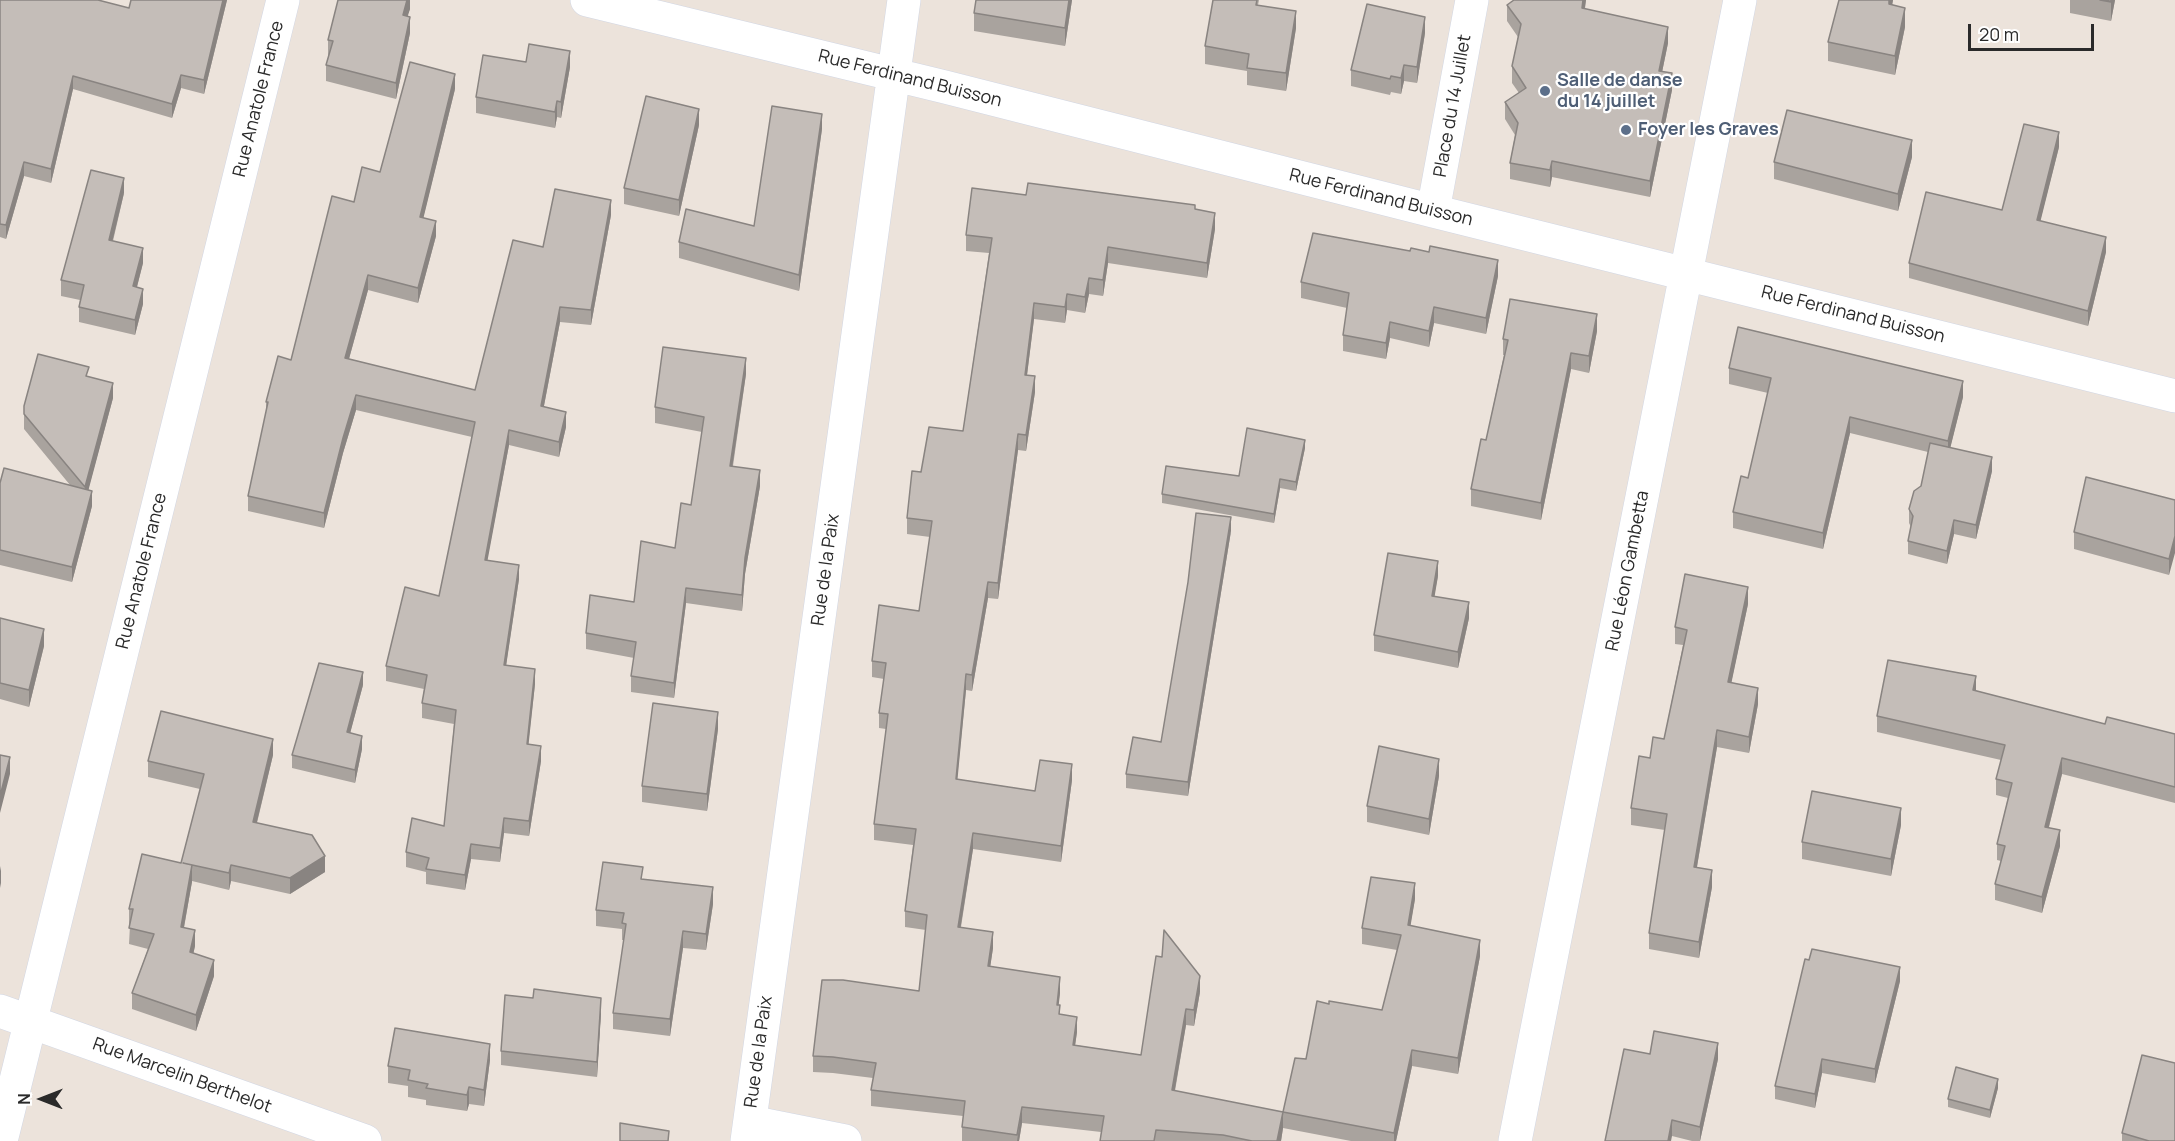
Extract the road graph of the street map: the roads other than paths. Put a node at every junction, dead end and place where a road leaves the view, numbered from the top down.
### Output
1 (283, 0) edge
2 (587, 0) edge
3 (904, 0) edge
4 (1472, 0) edge
5 (1740, 0) edge
6 (895, 74) junction
7 (1433, 211) junction
8 (1688, 273) junction
9 (2175, 396) edge
10 (0, 1011) edge
11 (31, 1022) junction
12 (748, 1132) edge
13 (1, 1141) edge
14 (365, 1141) edge
15 (845, 1141) edge
16 (1515, 1141) edge

1 - 11 street, Rue Anatole France
2 - 6 street, Rue Ferdinand Buisson
3 - 6 street, Rue de la Paix
4 - 7 street, Place du 14 Juillet
5 - 8 street, Rue Léon Gambetta
6 - 7 street, Rue Ferdinand Buisson
6 - 12 street, Rue de la Paix
7 - 8 street, Rue Ferdinand Buisson
8 - 9 street, Rue Ferdinand Buisson
8 - 16 street, Rue Léon Gambetta
10 - 11 street, Rue Marcelin Berthelot
11 - 13 street, Rue Anatole France
11 - 14 street, Rue Marcelin Berthelot
12 - 15 street

